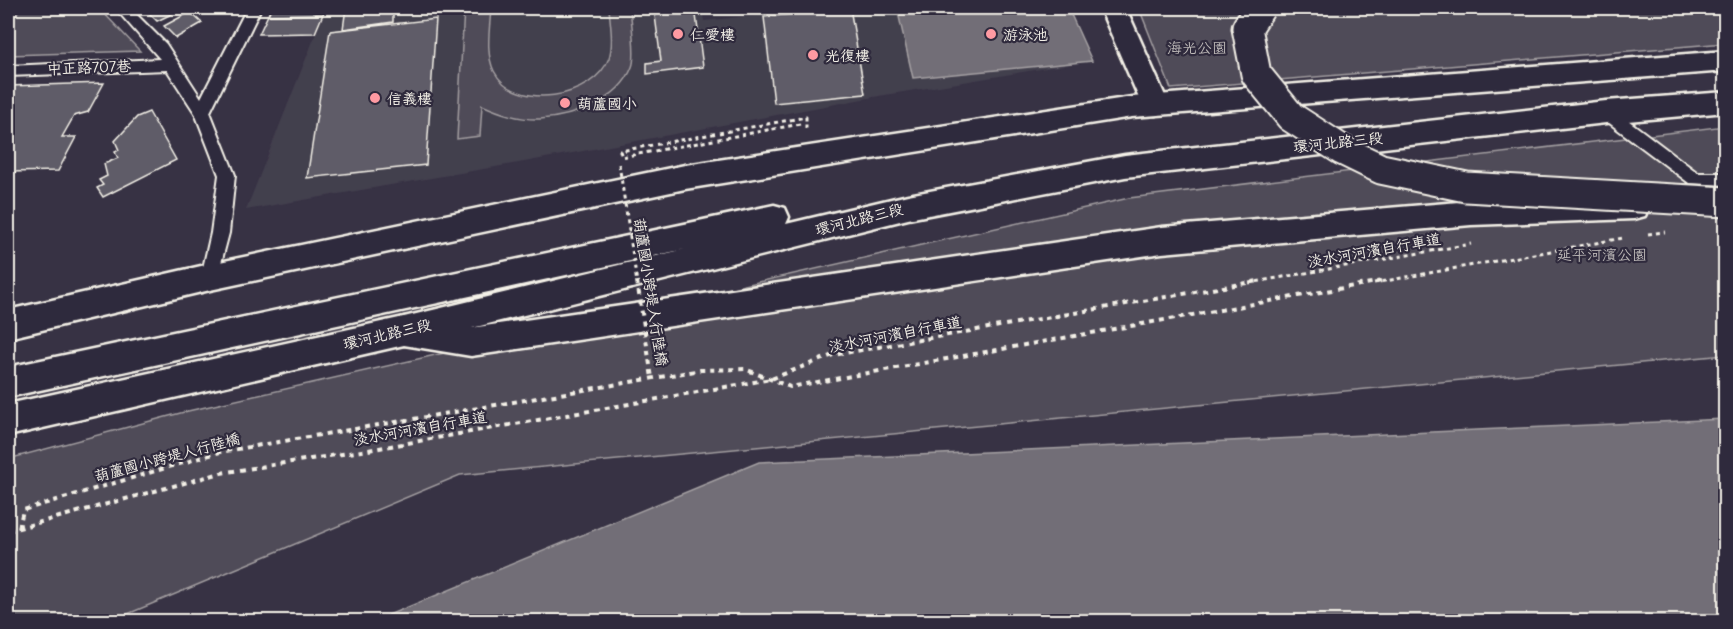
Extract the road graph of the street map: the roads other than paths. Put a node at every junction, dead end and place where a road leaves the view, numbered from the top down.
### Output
1 (122, 8) edge
2 (254, 8) edge
3 (1113, 8) edge
4 (1260, 8) edge
5 (1725, 61) edge
6 (171, 64) junction
7 (8, 71) edge
8 (1725, 102) edge
9 (1155, 105) junction
10 (1606, 111) junction
11 (202, 112) junction
12 (1725, 179) edge
13 (1725, 203) edge
14 (908, 207) junction
15 (210, 277) junction
16 (8, 324) edge
17 (404, 331) junction
18 (8, 382) edge
19 (8, 420) edge

1 - 6 lane
2 - 11 lane
3 - 9 main road
4 - 13 main road, bridge
5 - 9 main road
6 - 7 lane, 中正路707巷
6 - 11 lane
8 - 10 main road, 環河北路三段
9 - 15 main road
10 - 12 lane
10 - 14 main road, 環河北路三段
11 - 15 lane
13 - 17 main road, bridge
14 - 17 main road, 環河北路三段
14 - 18 main road
15 - 16 main road
17 - 19 main road, 環河北路三段

